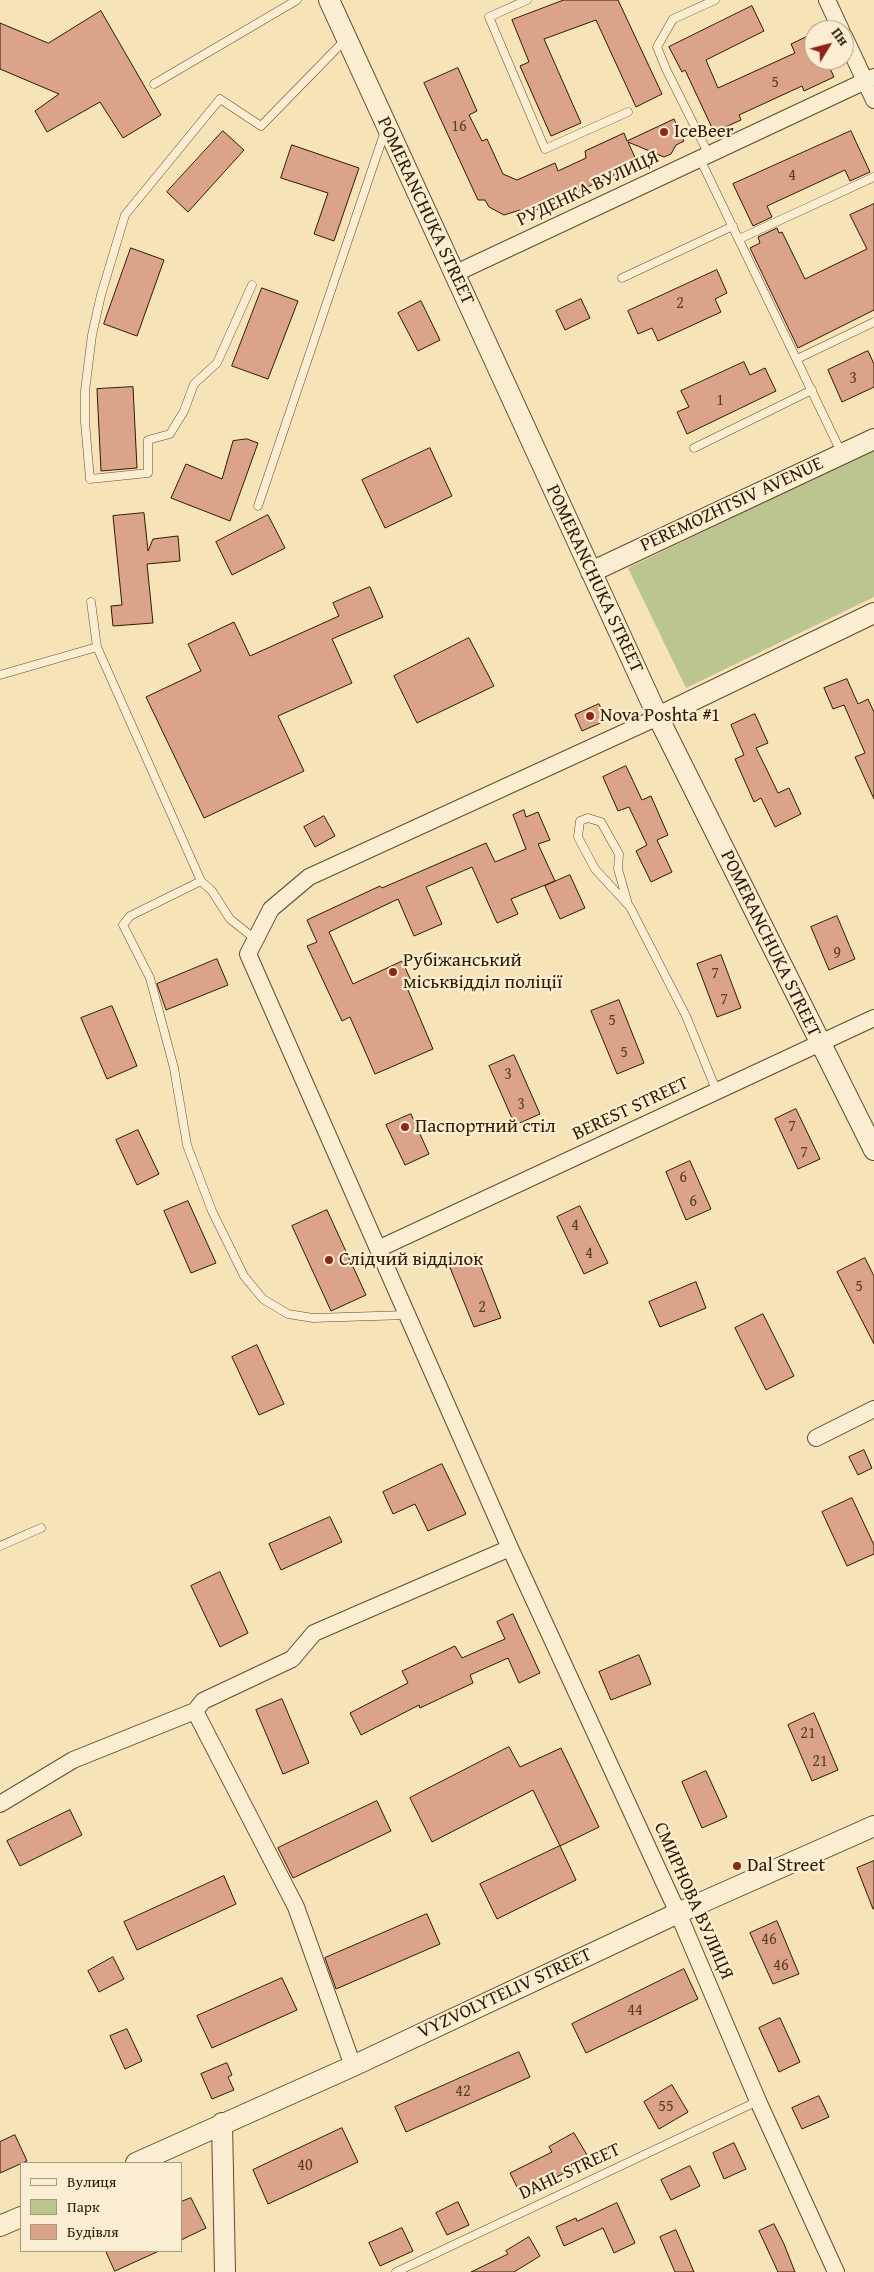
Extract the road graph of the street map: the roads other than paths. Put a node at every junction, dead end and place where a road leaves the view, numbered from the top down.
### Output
1 (297, 0) edge
2 (329, 0) edge
3 (527, 0) edge
4 (715, 0) edge
5 (828, 0) edge
6 (837, 20) edge
7 (346, 38) junction
8 (854, 53) edge
9 (870, 79) edge
10 (154, 84) dead end
11 (874, 100) edge
12 (628, 112) dead end
13 (386, 126) junction
14 (704, 157) junction
15 (874, 177) edge
16 (733, 226) junction
17 (739, 239) junction
18 (454, 274) junction
19 (622, 278) dead end
20 (252, 286) dead end
21 (874, 322) edge
22 (797, 359) junction
23 (812, 390) junction
24 (874, 439) edge
25 (694, 448) dead end
26 (842, 454) junction
27 (258, 506) dead end
28 (591, 572) junction
29 (90, 602) dead end
30 (874, 613) edge
31 (97, 647) junction
32 (0, 675) edge
33 (658, 717) junction
34 (201, 881) junction
35 (628, 904) junction
36 (255, 940) junction
37 (874, 1018) edge
38 (819, 1043) junction
39 (717, 1092) junction
40 (874, 1150) edge
41 (378, 1248) junction
42 (407, 1315) junction
43 (874, 1409) edge
44 (816, 1438) dead end
45 (41, 1528) dead end
46 (0, 1546) edge
47 (510, 1548) junction
48 (195, 1711) junction
49 (0, 1804) edge
50 (874, 1826) edge
51 (678, 1913) junction
52 (353, 2066) junction
53 (758, 2101) junction
54 (222, 2123) junction
55 (138, 2162) edge
56 (20, 2216) edge
57 (0, 2226) edge
58 (225, 2272) edge
59 (396, 2272) edge
60 (836, 2272) edge

1 - 10 lane
2 - 7 street, POMERANCHUKA STREET
3 - 12 lane
4 - 14 lane
5 - 6 street
7 - 13 street, POMERANCHUKA STREET
7 - 20 lane
8 - 9 street
9 - 11 street
9 - 14 street, РУДЕНКА ВУЛИЦЯ
13 - 18 street, POMERANCHUKA STREET
13 - 27 lane
14 - 16 lane
14 - 18 street, РУДЕНКА ВУЛИЦЯ
15 - 17 lane
16 - 17 lane
16 - 19 lane
17 - 22 lane
18 - 28 street, POMERANCHUKA STREET
21 - 22 lane
22 - 23 lane
23 - 25 lane
23 - 26 lane
24 - 26 street, PEREMOZHTSIV AVENUE
26 - 28 street, PEREMOZHTSIV AVENUE
28 - 33 street, POMERANCHUKA STREET
29 - 31 lane
30 - 33 street
31 - 32 lane
31 - 34 lane
33 - 36 street
33 - 38 street, POMERANCHUKA STREET
34 - 36 lane
34 - 42 lane
35 - 35 lane
35 - 39 lane
36 - 41 street, СМИРНОВА ВУЛИЦЯ
37 - 38 street, BEREST STREET
38 - 39 street, BEREST STREET
38 - 40 street, POMERANCHUKA STREET
39 - 41 street, BEREST STREET
41 - 42 street, СМИРНОВА ВУЛИЦЯ
42 - 47 street, СМИРНОВА ВУЛИЦЯ
43 - 44 street
45 - 46 lane
47 - 48 street
47 - 51 street, СМИРНОВА ВУЛИЦЯ
48 - 49 street
48 - 52 street
50 - 51 street, VYZVOLYTELIV STREET
51 - 52 street, VYZVOLYTELIV STREET
51 - 53 street, СМИРНОВА ВУЛИЦЯ
52 - 54 street, VYZVOLYTELIV STREET
53 - 59 lane, DAHL STREET
53 - 60 street, СМИРНОВА ВУЛИЦЯ
54 - 55 street, VYZVOLYTELIV STREET
54 - 58 street
56 - 57 street

